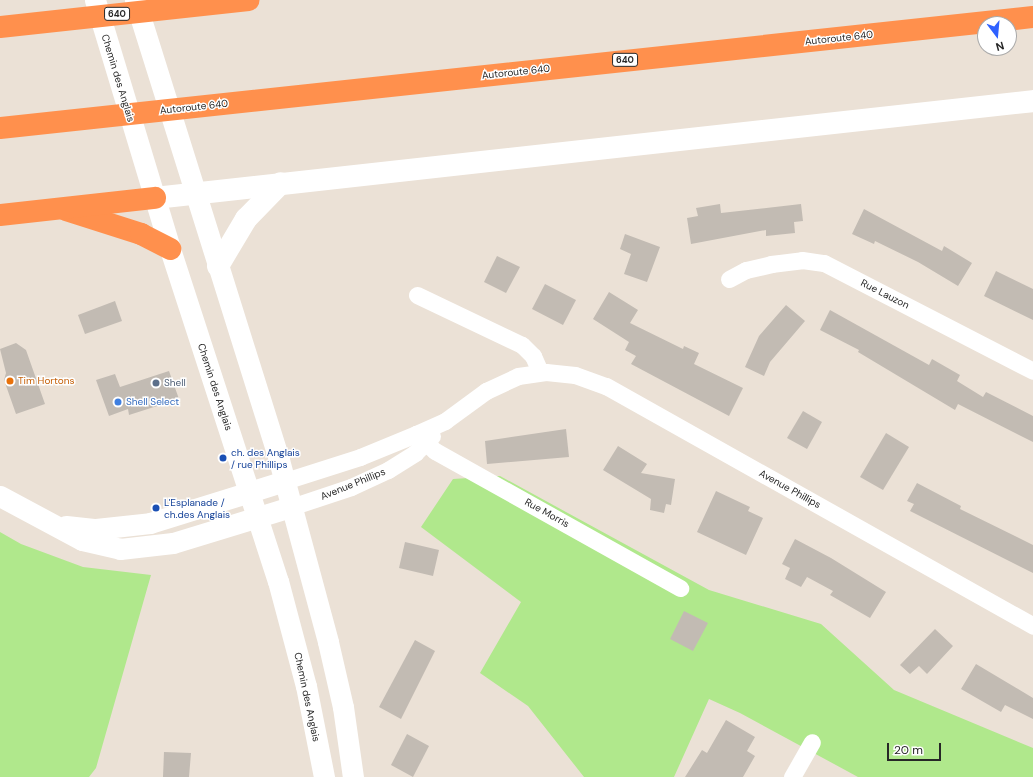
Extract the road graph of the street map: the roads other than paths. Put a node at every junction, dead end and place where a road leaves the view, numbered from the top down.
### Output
1 (94, 0) edge
2 (135, 0) edge
3 (249, 0) edge
4 (1033, 17) edge
5 (0, 27) edge
6 (1033, 101) edge
7 (0, 128) edge
8 (281, 183) junction
9 (195, 193) junction
10 (155, 198) junction
11 (59, 208) junction
12 (0, 214) edge
13 (170, 248) junction
14 (218, 266) junction
15 (729, 279) dead end
16 (417, 295) dead end
17 (1033, 371) edge
18 (540, 372) junction
19 (420, 439) junction
20 (285, 481) junction
21 (248, 491) junction
22 (0, 496) edge
23 (291, 507) junction
24 (30, 512) junction
25 (256, 517) junction
26 (680, 588) dead end
27 (1033, 626) edge
28 (812, 742) dead end
29 (324, 777) edge
30 (353, 777) edge
31 (792, 777) edge

1 - 10 street, Chemin des Anglais
2 - 9 street
3 - 5 highway, 640
4 - 7 highway, Autoroute 640 / 640
6 - 8 main road
8 - 9 main road
8 - 14 main road
9 - 10 main road
9 - 14 street
10 - 11 highway
10 - 13 street, Chemin des Anglais
11 - 12 highway
11 - 13 highway
13 - 21 street, Chemin des Anglais
14 - 20 street
15 - 17 street, Rue Lauzon
16 - 18 street
18 - 19 street, Avenue Phillips
18 - 27 street, Avenue Phillips
19 - 20 street, Avenue Phillips
19 - 23 street, Avenue Phillips
19 - 26 street, Rue Morris
20 - 21 street
20 - 23 street
21 - 24 street
21 - 25 street, Chemin des Anglais
22 - 24 street
23 - 25 street
23 - 30 street
24 - 25 street
25 - 29 street, Chemin des Anglais
28 - 31 street

